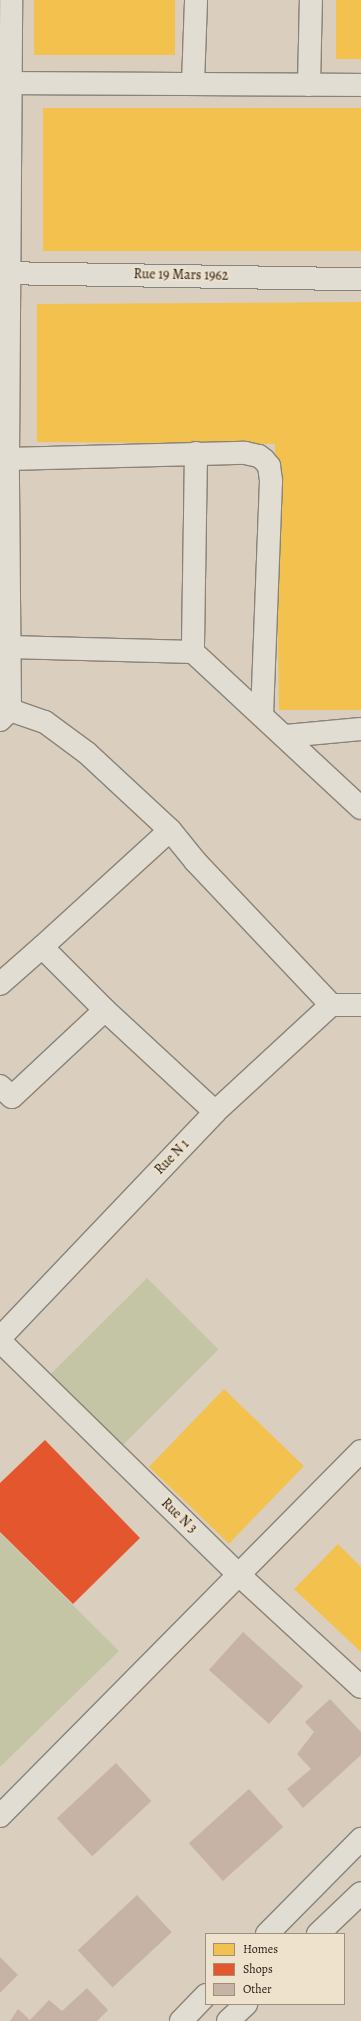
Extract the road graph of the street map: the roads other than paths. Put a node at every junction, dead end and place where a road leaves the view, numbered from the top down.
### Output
1 (11, 0) edge
2 (196, 0) edge
3 (311, 0) edge
4 (11, 83) junction
5 (193, 83) junction
6 (309, 85) junction
7 (361, 85) edge
8 (6, 273) edge
9 (361, 279) edge
10 (196, 453) junction
11 (8, 459) junction
12 (8, 647) junction
13 (193, 652) junction
14 (262, 714) junction
15 (5, 715) edge
16 (361, 729) edge
17 (286, 736) junction
18 (361, 808) edge
19 (170, 830) junction
20 (42, 947) junction
21 (0, 984) edge
22 (331, 1005) junction
23 (361, 1005) edge
24 (105, 1010) junction
25 (4, 1097) edge
26 (215, 1112) junction
27 (0, 1338) edge
28 (0, 1341) edge
29 (361, 1451) edge
30 (238, 1574) junction
31 (361, 1687) edge
32 (0, 1816) edge
33 (361, 1839) edge
34 (361, 1893) edge
35 (268, 1933) edge
36 (319, 1933) edge
37 (205, 1996) edge
38 (245, 2005) edge
39 (181, 2021) edge
40 (228, 2021) edge

1 - 4 street
2 - 5 street
3 - 6 street
4 - 5 street
4 - 8 street
5 - 6 street
6 - 7 street
8 - 9 street, Rue 19 Mars 1962
8 - 11 street
10 - 11 street
10 - 13 street
10 - 14 street
11 - 12 street
12 - 13 street
12 - 15 street
13 - 14 street
14 - 17 street
15 - 19 street
16 - 17 street
17 - 18 street
19 - 20 street
19 - 22 street
20 - 21 street
20 - 24 street
22 - 23 street
22 - 26 street, Rue N 1
24 - 25 street
24 - 26 street
26 - 27 street, Rue N 1
28 - 30 street, Rue N 3
29 - 30 street
30 - 31 street, Rue N 3
30 - 32 street
33 - 35 street
34 - 36 street
37 - 39 street
38 - 40 street

